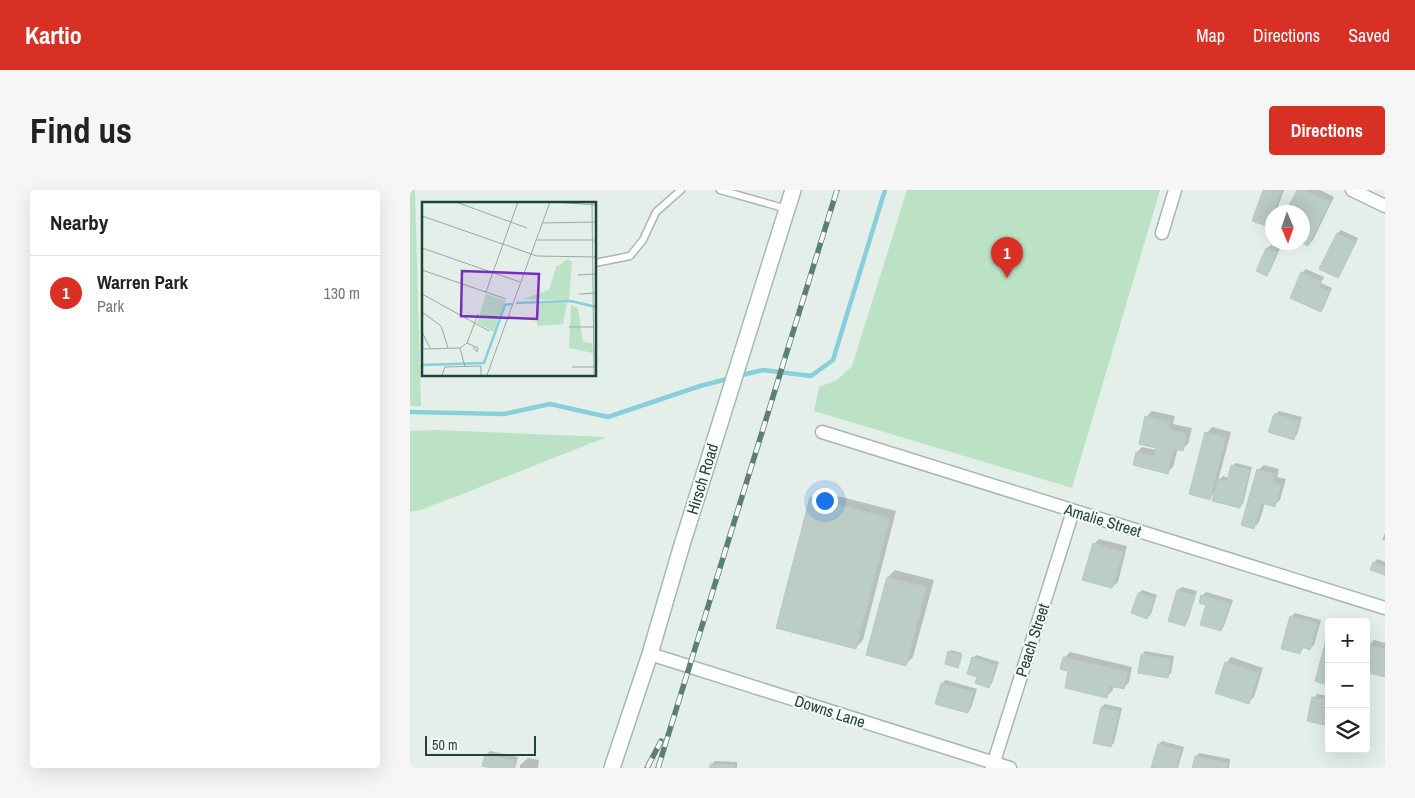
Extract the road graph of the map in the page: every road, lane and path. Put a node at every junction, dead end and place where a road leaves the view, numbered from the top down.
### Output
1 (681, 190) edge
2 (720, 190) edge
3 (793, 190) edge
4 (1175, 190) edge
5 (1352, 190) edge
6 (1385, 206) edge
7 (787, 208) junction
8 (1162, 233) dead end
9 (596, 263) edge
10 (822, 432) dead end
11 (1073, 511) junction
12 (1385, 608) edge
13 (650, 654) junction
14 (992, 765) edge
15 (612, 768) edge
16 (1010, 768) edge

1 - 9 lane
2 - 7 lane
3 - 7 main road, Hirsch Road
4 - 8 street
5 - 6 street
7 - 13 main road, Hirsch Road
10 - 11 street, Amalie Street
11 - 12 street, Amalie Street
11 - 14 street, Peach Street
13 - 14 street, Downs Lane
13 - 15 main road, Hirsch Road
14 - 16 street, Downs Lane

